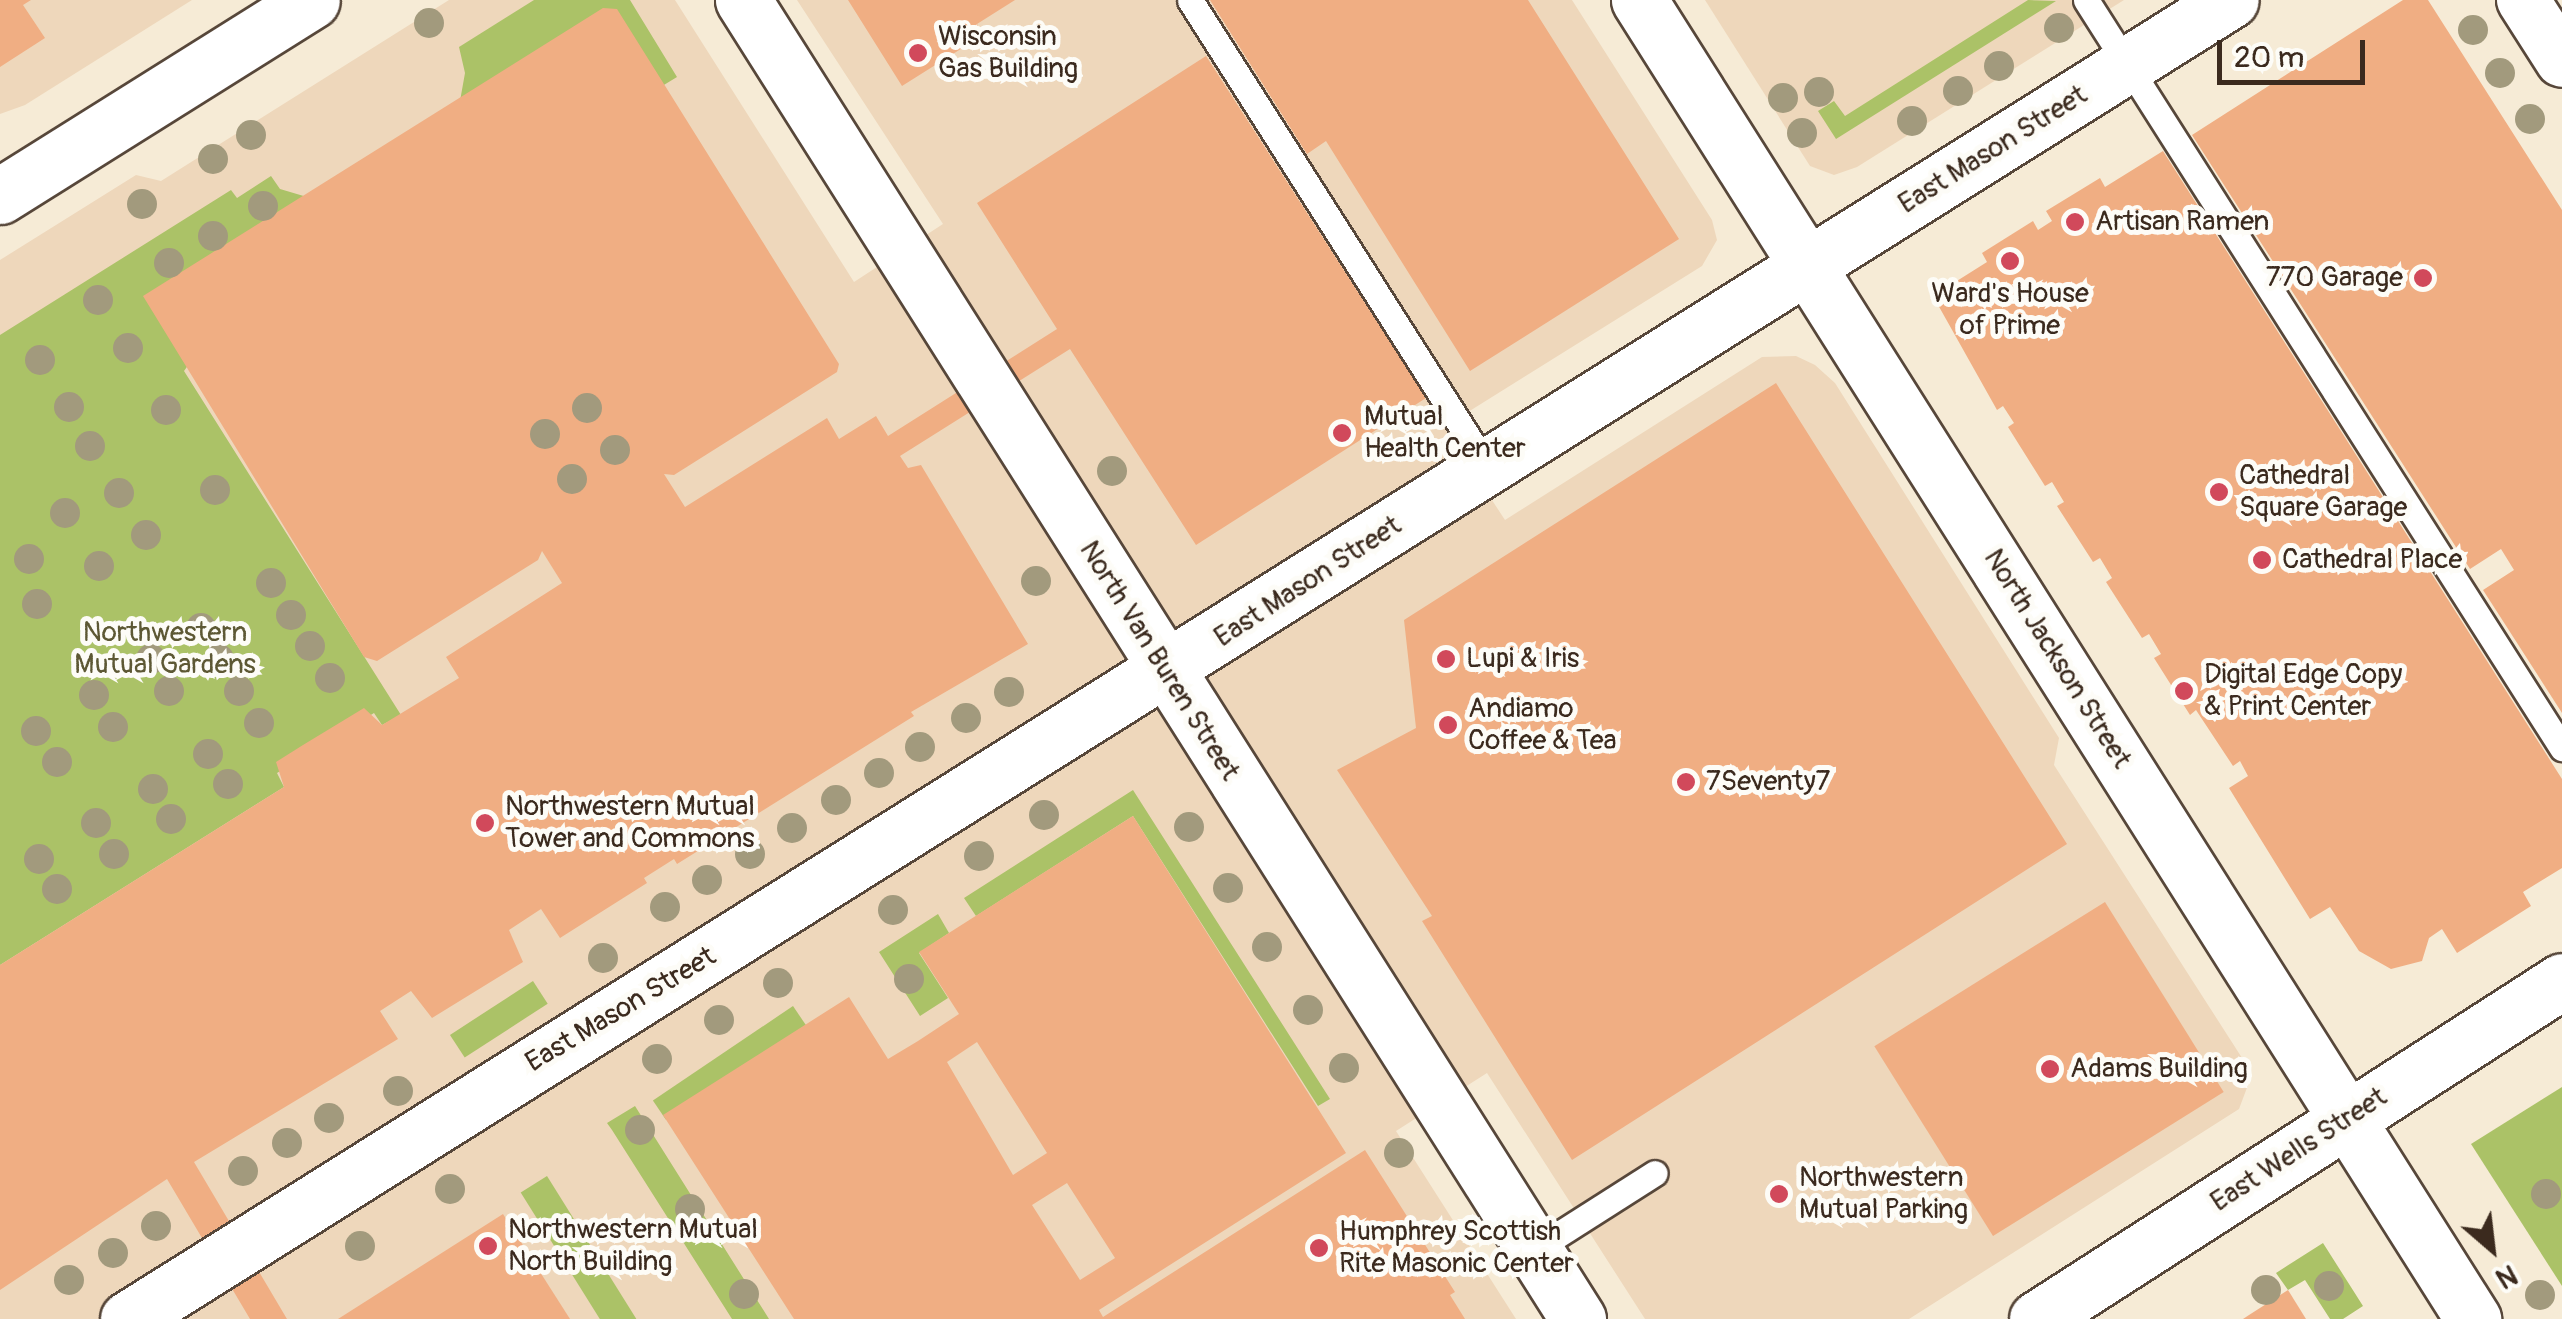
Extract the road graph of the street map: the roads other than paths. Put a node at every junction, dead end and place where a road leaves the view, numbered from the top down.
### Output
1 (312, 0) edge
2 (744, 0) edge
3 (1190, 0) edge
4 (1639, 0) edge
5 (2086, 0) edge
6 (2232, 0) edge
7 (2523, 0) edge
8 (2562, 62) edge
9 (2128, 66) junction
10 (0, 196) edge
11 (1808, 266) junction
12 (1487, 467) junction
13 (1164, 672) junction
14 (2562, 748) edge
15 (2562, 981) edge
16 (2346, 1120) junction
17 (1655, 1173) dead end
18 (1534, 1250) junction
19 (128, 1319) edge
20 (1578, 1319) edge
21 (2037, 1319) edge
22 (2472, 1319) edge

1 - 10 main road
2 - 13 main road, North Van Buren Street
3 - 12 lane
4 - 11 main road, North Jackson Street
5 - 9 lane
6 - 9 main road, East Mason Street
7 - 8 street
9 - 11 main road, East Mason Street
9 - 14 lane
11 - 12 main road, East Mason Street
11 - 16 main road, North Jackson Street
12 - 13 main road, East Mason Street
13 - 18 main road, North Van Buren Street
13 - 19 main road, East Mason Street
15 - 16 main road, East Wells Street
16 - 21 main road, East Wells Street
16 - 22 main road, North Jackson Street
17 - 18 lane
18 - 20 main road, North Van Buren Street

